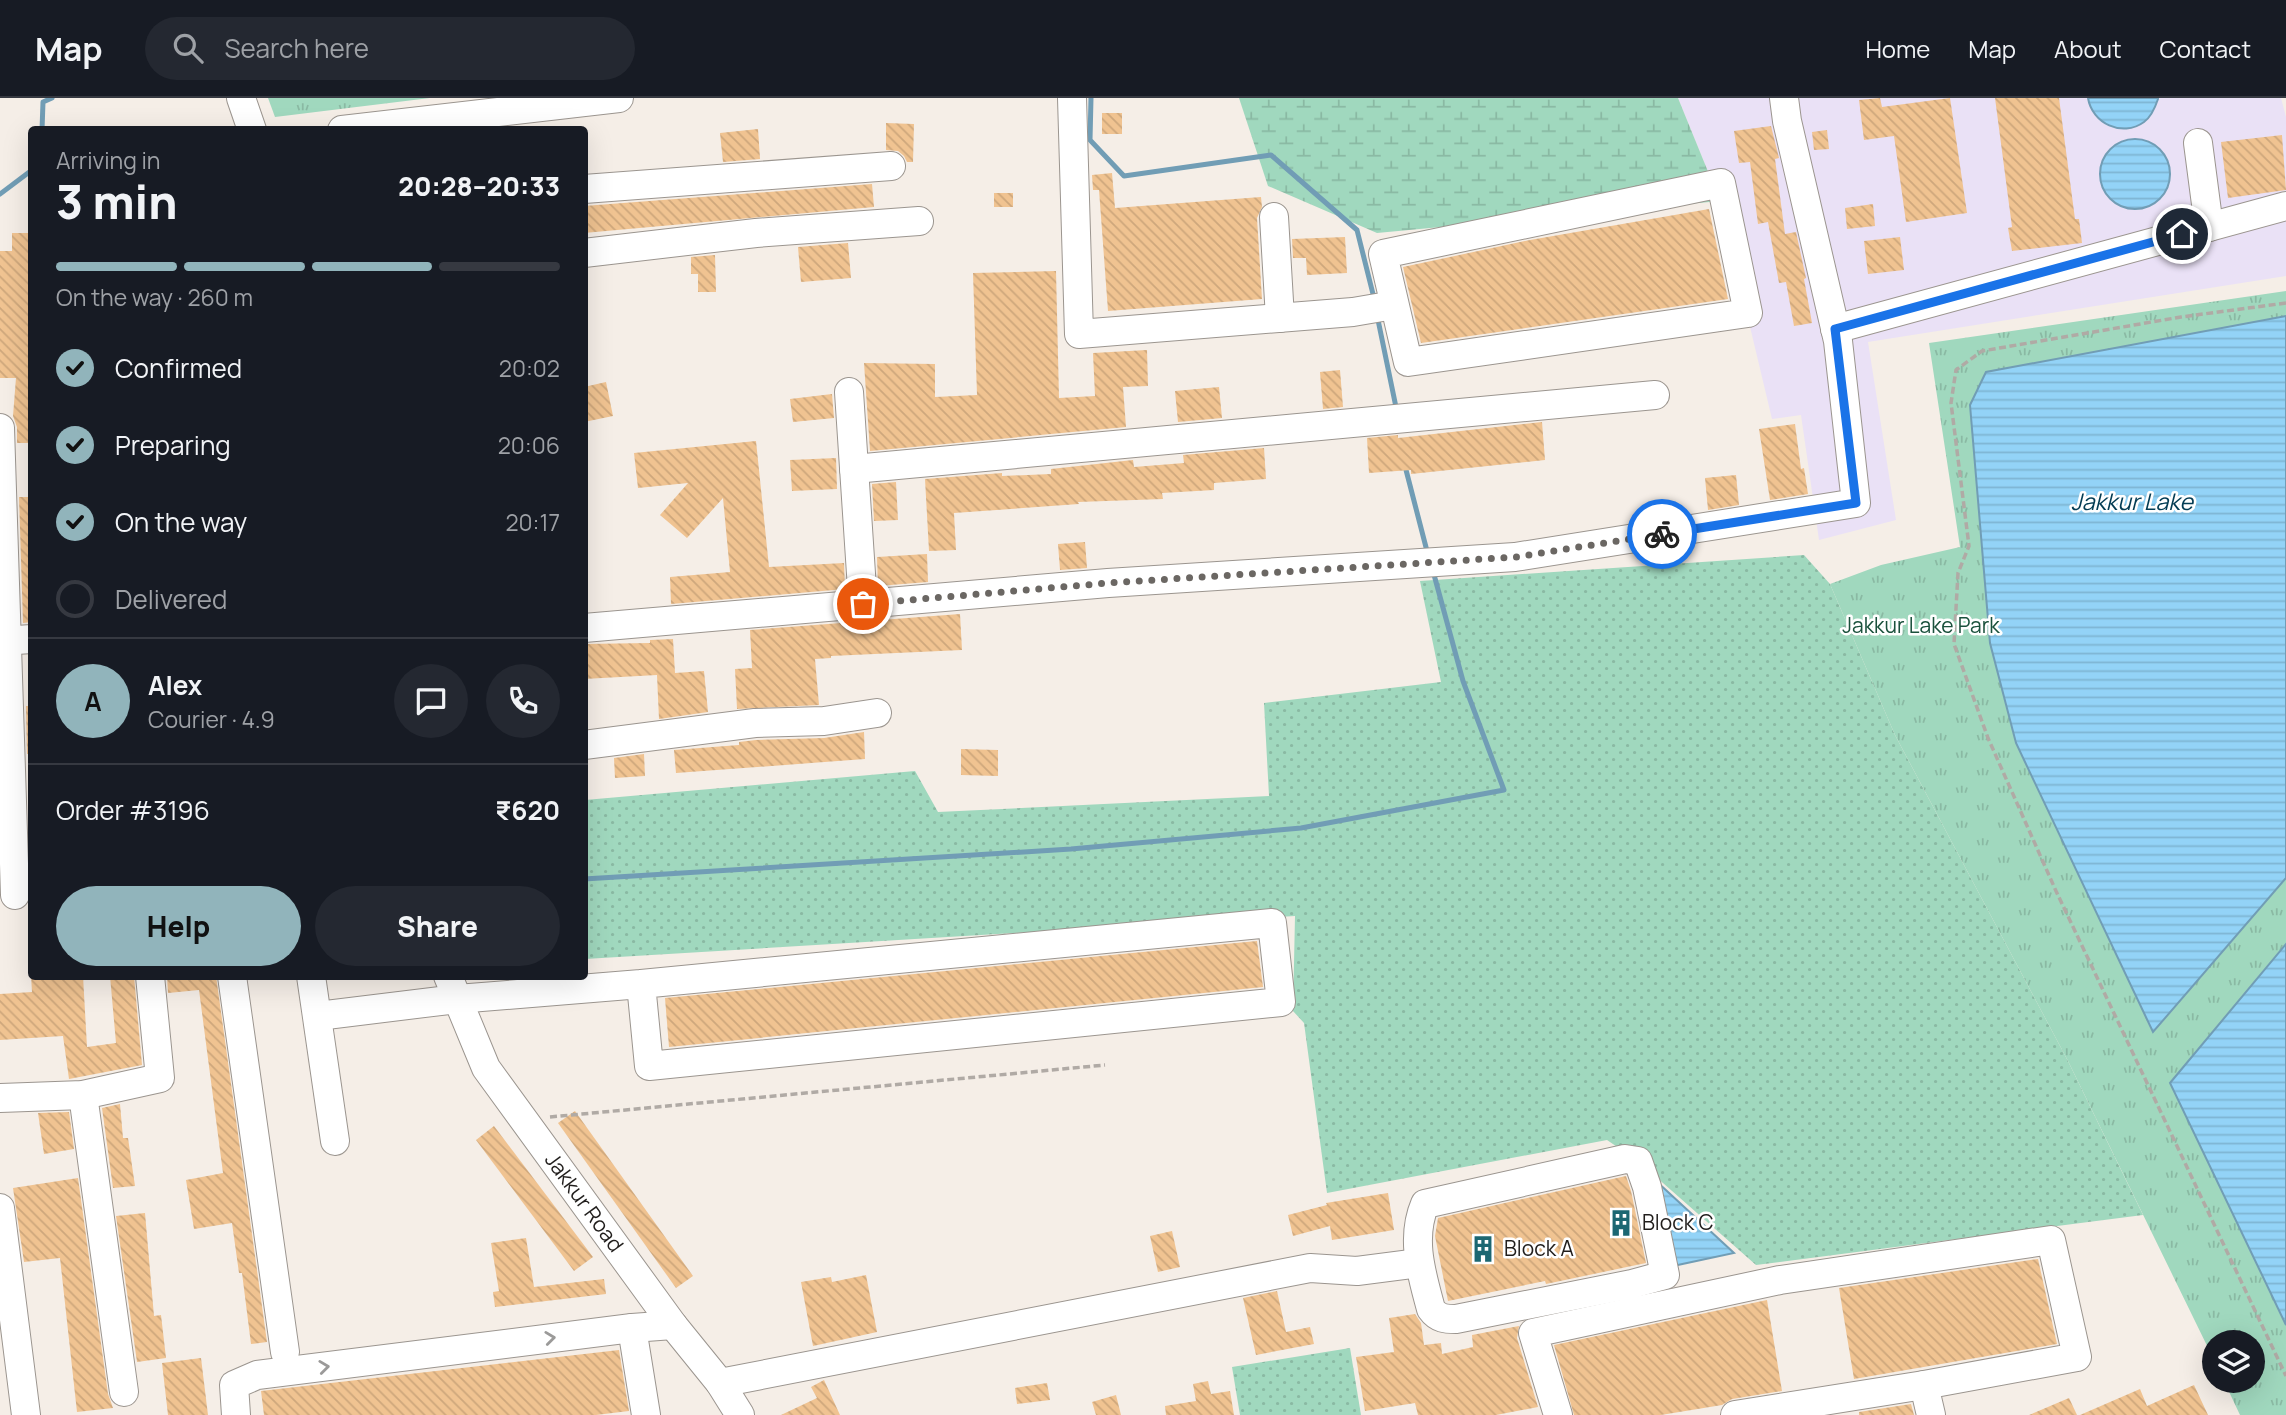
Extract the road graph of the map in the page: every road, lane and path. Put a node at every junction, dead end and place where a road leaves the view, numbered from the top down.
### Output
1 (241, 98) edge
2 (620, 98) edge
3 (1072, 98) edge
4 (1784, 98) edge
5 (251, 126) edge
6 (377, 126) edge
7 (2198, 143) dead end
8 (891, 166) dead end
9 (588, 189) edge
10 (2286, 206) edge
11 (1274, 218) dead end
12 (919, 221) dead end
13 (2209, 227) junction
14 (588, 253) edge
15 (2286, 303) edge
16 (1382, 307) junction
17 (1280, 318) junction
18 (1835, 329) junction
19 (849, 392) dead end
20 (1655, 395) dead end
21 (0, 428) edge
22 (854, 469) junction
23 (863, 604) junction
24 (588, 628) edge
25 (13, 640) edge
26 (877, 713) dead end
27 (588, 744) edge
28 (15, 823) edge
29 (15, 895) dead end
30 (150, 980) edge
31 (233, 980) edge
32 (312, 980) edge
33 (641, 984) junction
34 (452, 988) edge
35 (318, 1016) junction
36 (1105, 1065) dead end
37 (83, 1096) junction
38 (0, 1098) edge
39 (524, 1119) junction
40 (335, 1141) dead end
41 (0, 1208) edge
42 (1419, 1263) junction
43 (673, 1325) junction
44 (632, 1328) junction
45 (285, 1352) dead end
46 (2286, 1376) edge
47 (720, 1383) junction
48 (1924, 1385) junction
49 (124, 1392) dead end
50 (26, 1415) edge
51 (236, 1415) edge
52 (646, 1415) edge
53 (740, 1415) edge
54 (1558, 1415) edge
55 (1735, 1415) edge
56 (1931, 1415) edge

1 - 5 street
2 - 6 street
3 - 17 street
4 - 18 street
7 - 13 street
8 - 9 street
10 - 13 street
11 - 17 street
12 - 14 street
13 - 18 street
15 - 46 path
16 - 16 street
16 - 17 street
18 - 23 street
19 - 22 street
20 - 22 street
21 - 25 street
22 - 23 street
23 - 24 street
25 - 28 street
26 - 27 street
28 - 29 street
30 - 37 street
31 - 45 street
32 - 35 street
33 - 33 street
33 - 34 street
34 - 35 street
34 - 39 street, Jakkur Road
35 - 40 street
36 - 39 path
37 - 38 street
37 - 49 street
39 - 43 street, Jakkur Road
41 - 50 street
42 - 42 street
42 - 47 street
43 - 44 street
43 - 47 street, Jakkur Road
51 -> 44 street
44 - 52 street
47 - 53 street, Jakkur Road
48 - 54 street
48 - 55 street
48 - 56 street

